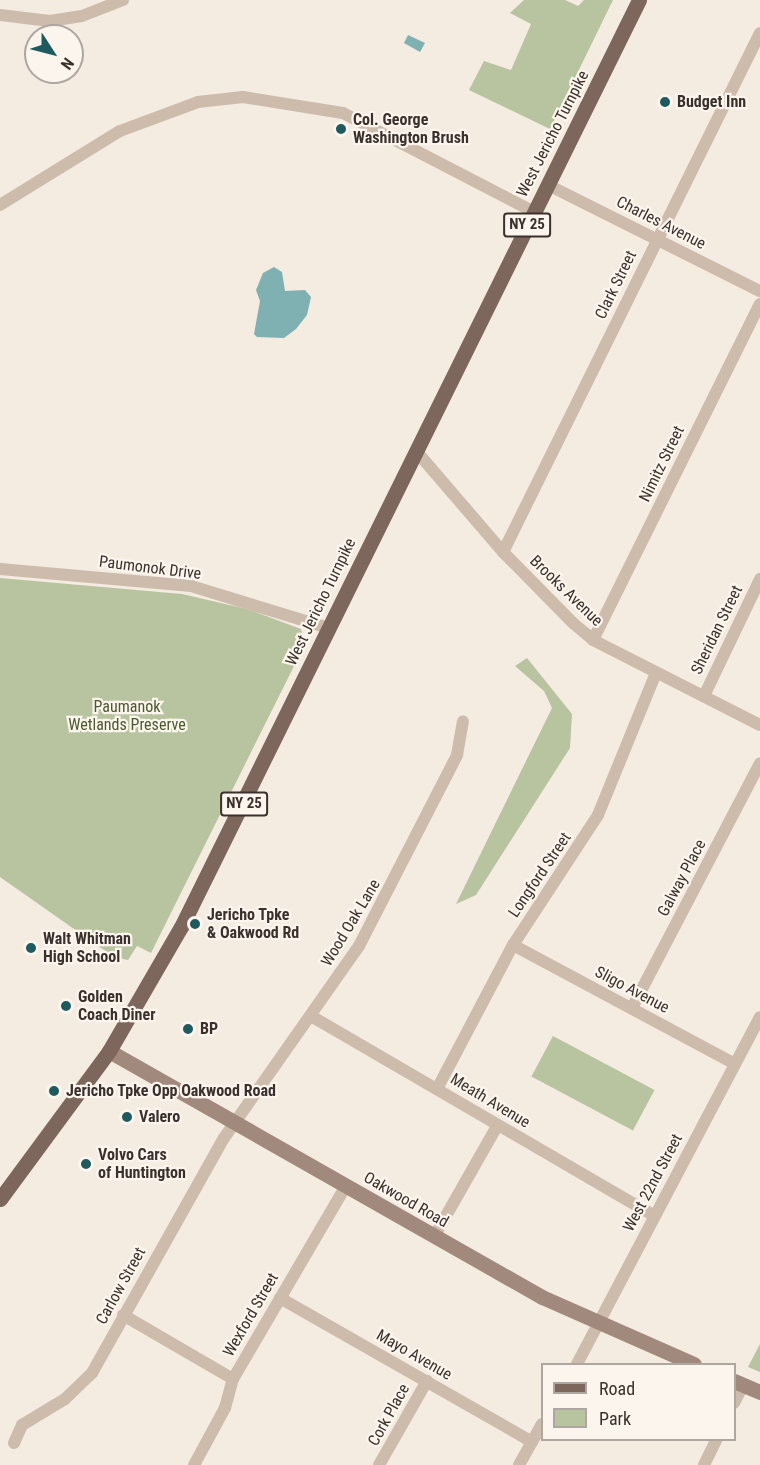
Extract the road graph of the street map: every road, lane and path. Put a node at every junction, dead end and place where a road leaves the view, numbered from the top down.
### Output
1 (123, 0) edge
2 (639, 0) edge
3 (0, 15) edge
4 (760, 33) edge
5 (548, 185) junction
6 (0, 205) edge
7 (534, 212) junction
8 (658, 239) junction
9 (760, 291) edge
10 (760, 304) edge
11 (417, 452) junction
12 (502, 552) junction
13 (0, 568) edge
14 (760, 579) edge
15 (328, 628) junction
16 (593, 640) junction
17 (656, 674) junction
18 (704, 696) junction
19 (463, 722) dead end
20 (760, 725) edge
21 (760, 763) edge
22 (513, 945) junction
23 (632, 1008) junction
24 (311, 1016) junction
25 (760, 1017) edge
26 (109, 1051) junction
27 (735, 1064) junction
28 (437, 1089) junction
29 (236, 1124) junction
30 (497, 1126) junction
31 (346, 1186) junction
32 (0, 1199) edge
33 (653, 1215) junction
34 (434, 1237) junction
35 (280, 1298) junction
36 (123, 1315) junction
37 (600, 1325) junction
38 (578, 1363) edge
39 (689, 1363) edge
40 (233, 1378) junction
41 (427, 1381) junction
42 (739, 1383) edge
43 (760, 1392) edge
44 (541, 1427) edge
45 (716, 1441) edge
46 (532, 1442) junction
47 (14, 1443) dead end
48 (194, 1465) edge
49 (380, 1465) edge
50 (519, 1465) edge
51 (704, 1465) edge

1 - 3 street
2 - 5 main road, West Jericho Turnpike / NY 25
4 - 8 street, Clark Street
5 - 7 main road, West Jericho Turnpike / NY 25
5 - 8 street, Charles Avenue
6 - 7 street
7 - 11 main road, West Jericho Turnpike / NY 25
8 - 9 street, Charles Avenue
8 - 12 street, Clark Street
10 - 16 street, Nimitz Street
11 - 12 street, Brooks Avenue
11 - 15 main road, West Jericho Turnpike / NY 25
12 - 16 street, Brooks Avenue
13 - 15 street, Paumonok Drive
14 - 18 street, Sheridan Street
15 - 26 main road, West Jericho Turnpike / NY 25
16 - 17 street, Brooks Avenue
17 - 18 street, Brooks Avenue
17 - 22 street, Longford Street
18 - 20 street, Brooks Avenue
19 - 24 street, Wood Oak Lane
21 - 23 street, Galway Place
22 - 23 street, Sligo Avenue
22 - 28 street, Longford Street
23 - 27 street, Sligo Avenue
24 - 28 street, Meath Avenue
24 - 29 street, Wood Oak Lane
25 - 27 street, West 22nd Street
26 - 29 main road, Oakwood Road
26 - 32 main road, West Jericho Turnpike / NY 25
27 - 33 street, West 22nd Street
28 - 30 street, Meath Avenue
29 - 31 main road, Oakwood Road
29 - 36 street, Carlow Street
30 - 33 street, Meath Avenue
30 - 34 street
31 - 34 main road, Oakwood Road
31 - 35 street, Wexford Street
33 - 37 street, West 22nd Street
34 - 37 main road, Oakwood Road
35 - 40 street, Wexford Street
35 - 41 street, Mayo Avenue
36 - 40 street
36 - 47 street, Carlow Street
37 - 38 street, West 22nd Street
37 - 39 main road, Oakwood Road
40 - 48 street, Wexford Street
41 - 46 street, Mayo Avenue
41 - 49 street, Cork Place
42 - 43 main road
44 - 46 street
45 - 51 street
46 - 50 street

